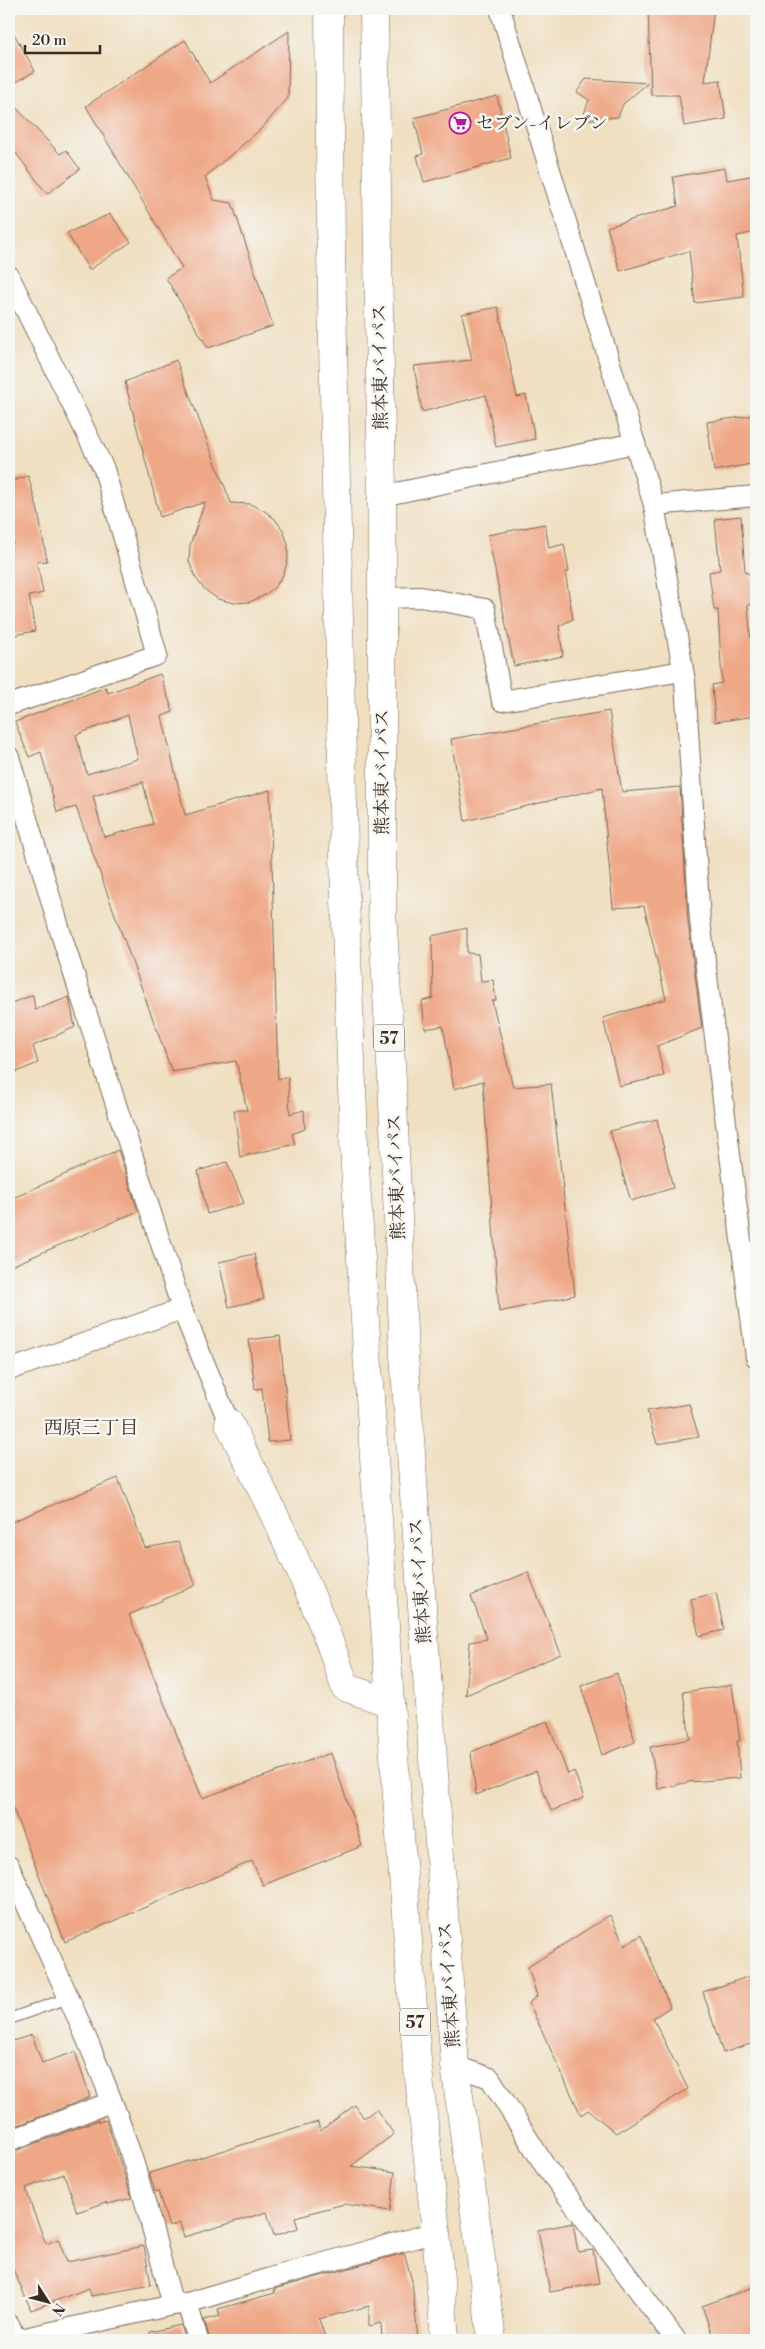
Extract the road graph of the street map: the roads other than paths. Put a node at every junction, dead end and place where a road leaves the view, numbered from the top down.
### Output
1 (329, 9) edge
2 (374, 9) edge
3 (500, 9) edge
4 (9, 276) edge
5 (635, 443) junction
6 (382, 496) junction
7 (756, 496) edge
8 (654, 505) junction
9 (381, 598) junction
10 (683, 671) junction
11 (9, 705) edge
12 (9, 757) edge
13 (182, 1309) junction
14 (756, 1357) edge
15 (9, 1370) edge
16 (228, 1423) joint
17 (390, 1703) junction
18 (9, 1866) edge
19 (68, 1998) junction
20 (9, 2019) edge
21 (455, 2066) junction
22 (111, 2102) junction
23 (14, 2139) dead end
24 (436, 2232) junction
25 (180, 2304) junction
26 (9, 2324) edge
27 (16, 2340) edge
28 (198, 2340) edge
29 (445, 2340) edge
30 (492, 2340) edge
31 (676, 2340) edge

1 - 17 main road, 熊本東バイパス / 57
2 - 6 main road, 熊本東バイパス / 57
3 - 5 street
4 - 11 street
5 - 6 street
5 - 8 street
6 - 9 main road, 熊本東バイパス / 57
7 - 8 street
8 - 10 street
9 - 10 street
9 - 21 main road, 熊本東バイパス / 57
10 - 14 street
12 - 13 street
13 - 15 street
13 - 16 street
16 - 17 main road
17 - 24 main road, 熊本東バイパス / 57
18 - 19 street
19 - 20 lane
19 - 22 street
21 - 30 main road, 熊本東バイパス / 57
21 - 31 street
22 - 23 street
22 - 25 street
24 - 25 street
24 - 29 main road, 熊本東バイパス / 57
25 - 27 street
25 - 28 street
26 - 27 street

